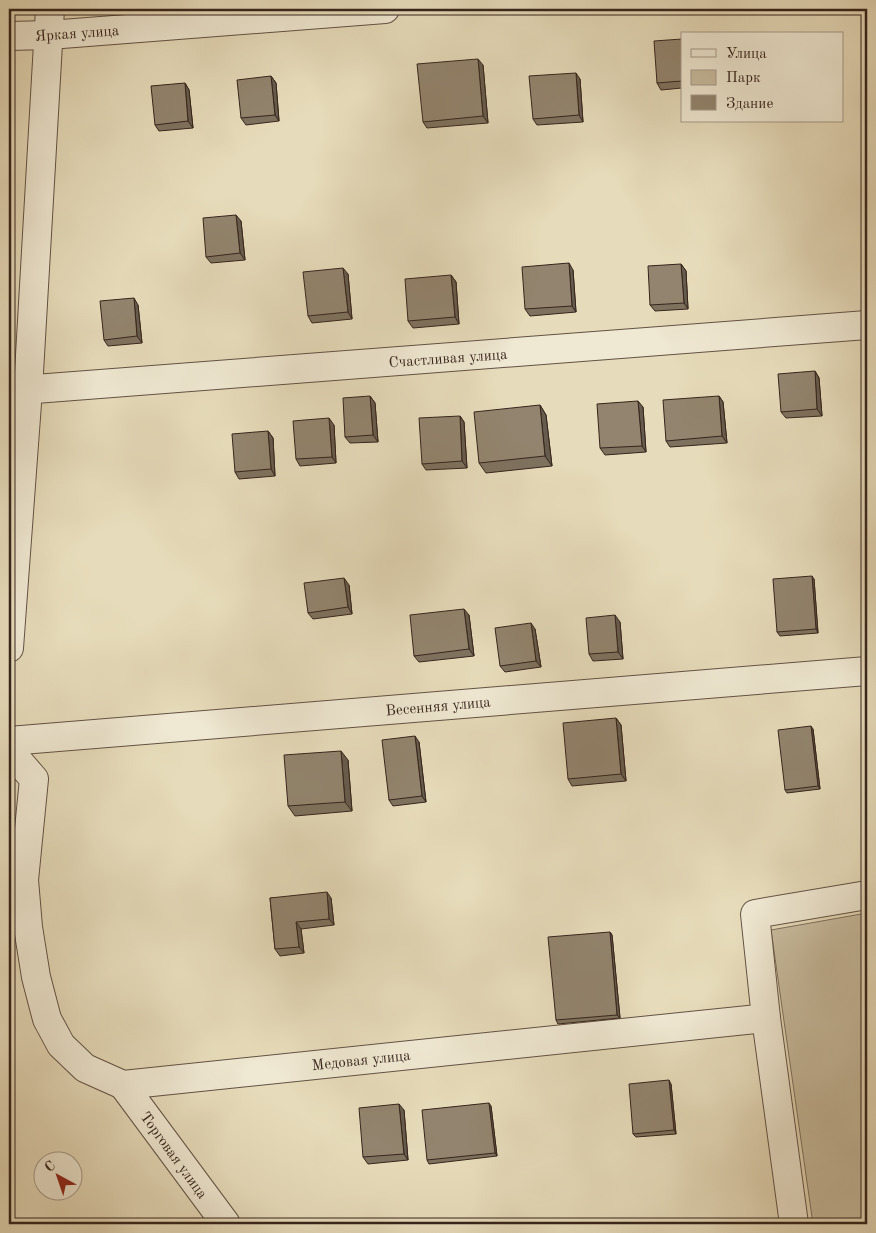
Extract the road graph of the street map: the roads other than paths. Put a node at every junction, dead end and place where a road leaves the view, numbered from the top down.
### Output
1 (50, 9) edge
2 (385, 9) edge
3 (49, 35) junction
4 (9, 36) edge
5 (867, 325) edge
6 (18, 391) edge
7 (9, 648) edge
8 (867, 671) edge
9 (9, 741) edge
10 (9, 750) edge
11 (16, 878) edge
12 (867, 895) edge
13 (766, 1018) junction
14 (123, 1085) junction
15 (226, 1224) edge
16 (794, 1224) edge

1 - 3 street
2 - 3 street, Яркая улица
3 - 4 street, Яркая улица
3 - 6 street
5 - 6 street, Счастливая улица
6 - 7 street
8 - 9 street, Весенняя улица
10 - 11 street
11 - 14 street
12 - 13 street
13 - 14 street, Медовая улица
13 - 16 street
14 - 15 street, Торговая улица

